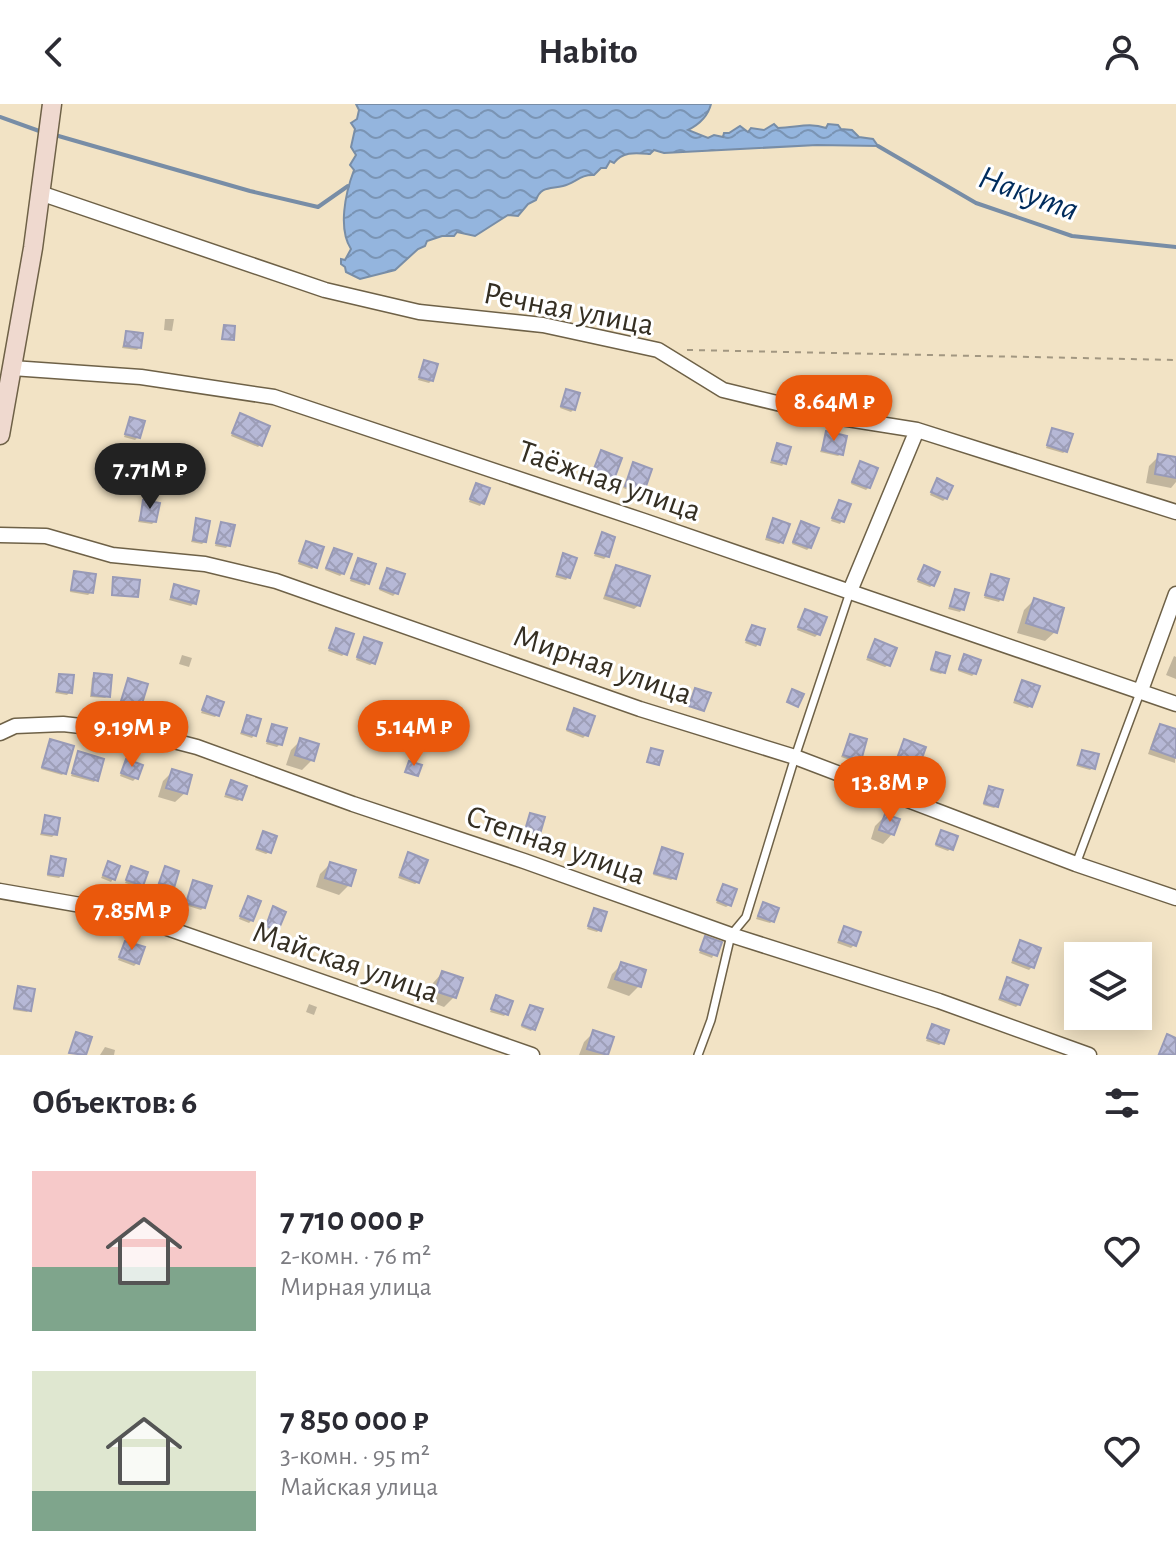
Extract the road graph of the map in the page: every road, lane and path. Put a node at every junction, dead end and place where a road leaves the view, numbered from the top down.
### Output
1 (52, 104) edge
2 (40, 193) junction
3 (689, 350) dead end
4 (1176, 360) edge
5 (12, 368) junction
6 (917, 430) junction
7 (0, 435) edge
8 (1176, 512) edge
9 (0, 535) edge
10 (850, 591) junction
11 (1176, 594) edge
12 (1141, 690) junction
13 (1176, 704) edge
14 (0, 733) edge
15 (795, 757) junction
16 (1076, 864) junction
17 (0, 891) edge
18 (1176, 898) edge
19 (731, 935) junction
20 (532, 1055) edge
21 (698, 1055) edge
22 (1089, 1055) edge

1 - 2 street
2 - 5 street
2 - 6 street, Речная улица
3 - 4 path
5 - 7 street
5 - 10 street, Таёжная улица
6 - 8 street, Речная улица
6 - 10 street
9 - 15 street, Мирная улица
10 - 12 street, Таёжная улица
10 - 15 lane
11 - 12 street
12 - 13 street, Таёжная улица
12 - 16 lane
14 - 19 street, Степная улица
15 - 16 street, Мирная улица
15 - 19 lane
16 - 18 street, Мирная улица
17 - 20 street, Майская улица
19 - 21 lane
19 - 22 street, Степная улица

